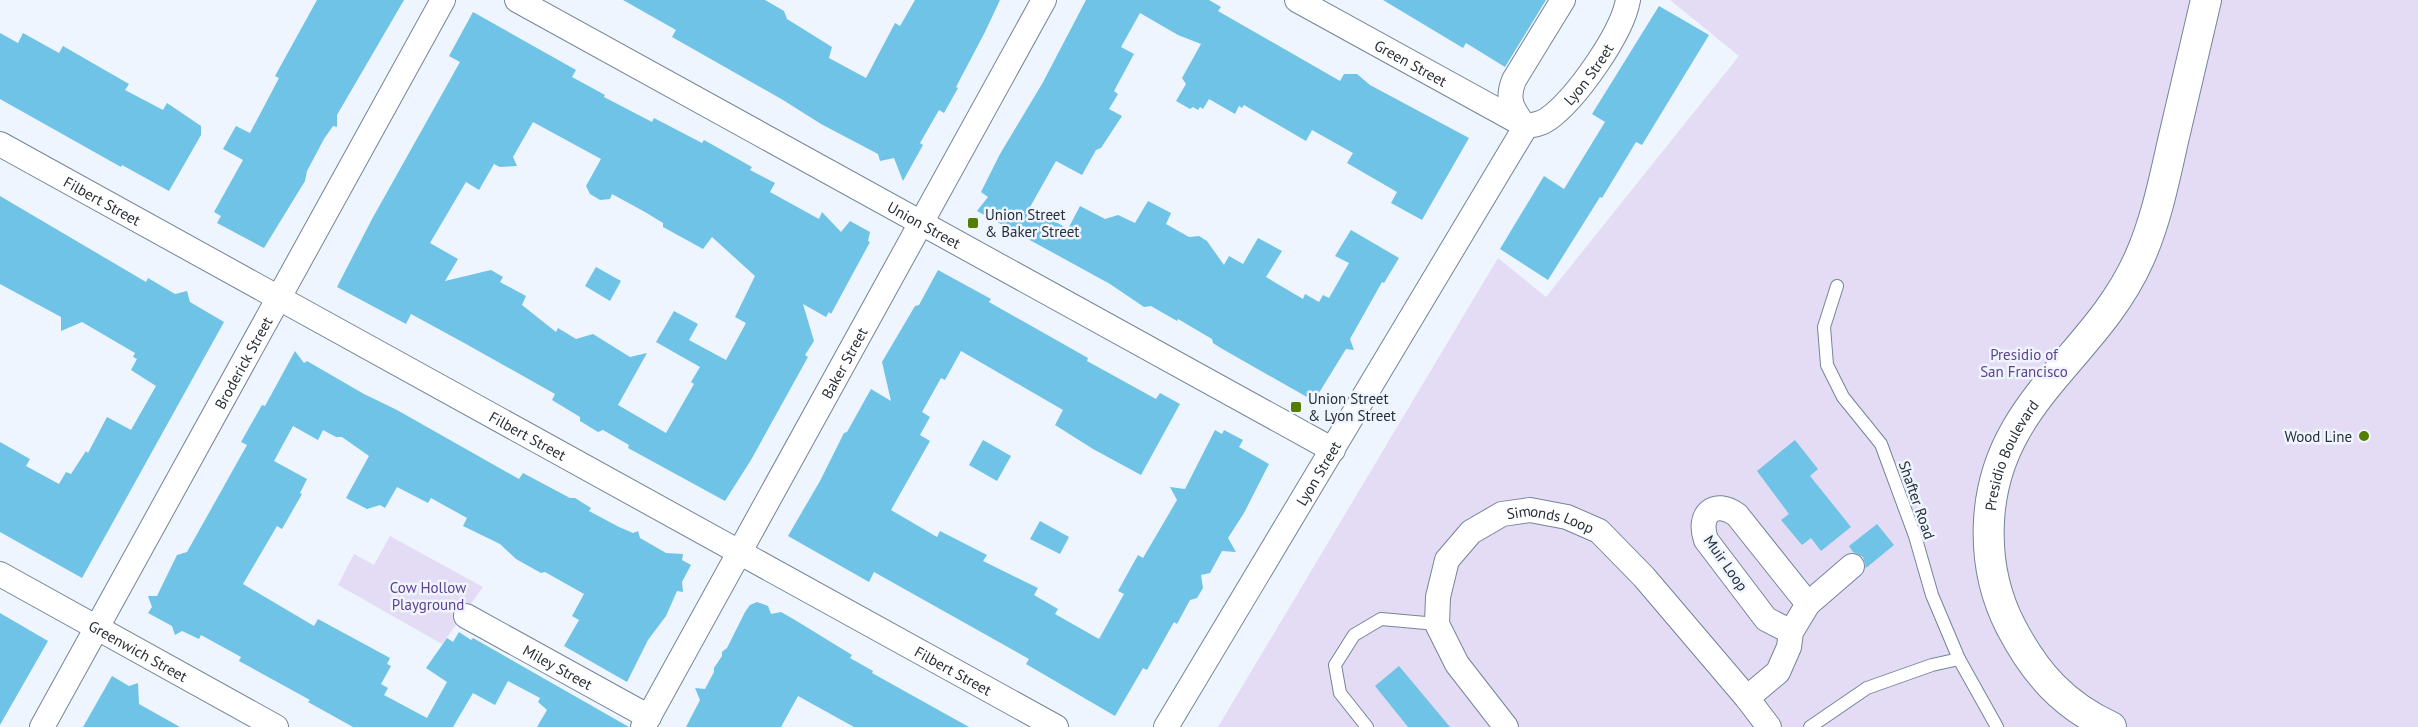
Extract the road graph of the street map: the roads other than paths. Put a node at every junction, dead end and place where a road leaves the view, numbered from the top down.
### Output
1 (443, 0) edge
2 (517, 0) edge
3 (1044, 0) edge
4 (1296, 0) edge
5 (1563, 0) edge
6 (1628, 0) edge
7 (2206, 0) edge
8 (1526, 126) junction
9 (0, 144) edge
10 (921, 223) junction
11 (1838, 286) dead end
12 (278, 298) junction
13 (1333, 450) junction
14 (740, 552) junction
15 (1852, 566) dead end
16 (0, 574) edge
17 (1808, 604) junction
18 (466, 616) dead end
19 (1437, 624) junction
20 (96, 628) junction
21 (1791, 632) junction
22 (1959, 659) junction
23 (1748, 698) junction
24 (646, 722) edge
25 (42, 727) edge
26 (276, 727) edge
27 (1056, 727) edge
28 (1166, 727) edge
29 (1367, 727) edge
30 (1506, 727) edge
31 (1769, 727) edge
32 (1810, 727) edge
33 (1997, 727) edge
34 (2111, 727) edge

1 - 12 street, Broderick Street
2 - 10 street, Union Street
3 - 10 street, Baker Street
4 - 8 street, Green Street
5 - 8 street
6 - 8 street, Lyon Street
7 - 34 street, Presidio Boulevard
8 - 13 street, Lyon Street
9 - 12 street, Filbert Street
10 - 13 street, Union Street
10 - 14 street, Baker Street
11 - 22 lane, Shafter Road
12 - 14 street, Filbert Street
12 - 20 street, Broderick Street
13 - 28 street, Lyon Street
14 - 24 street, Baker Street
14 - 27 street, Filbert Street
15 - 17 street
16 - 20 street, Greenwich Street
17 - 21 street
17 - 21 street, Muir Loop
18 - 24 street, Miley Street
19 - 23 street, Simonds Loop
19 - 29 lane
19 - 30 street, Simonds Loop
20 - 25 street, Broderick Street
20 - 26 street, Greenwich Street
21 - 23 street
22 - 32 lane
22 - 33 lane, Shafter Road
23 - 31 street, Simonds Loop

